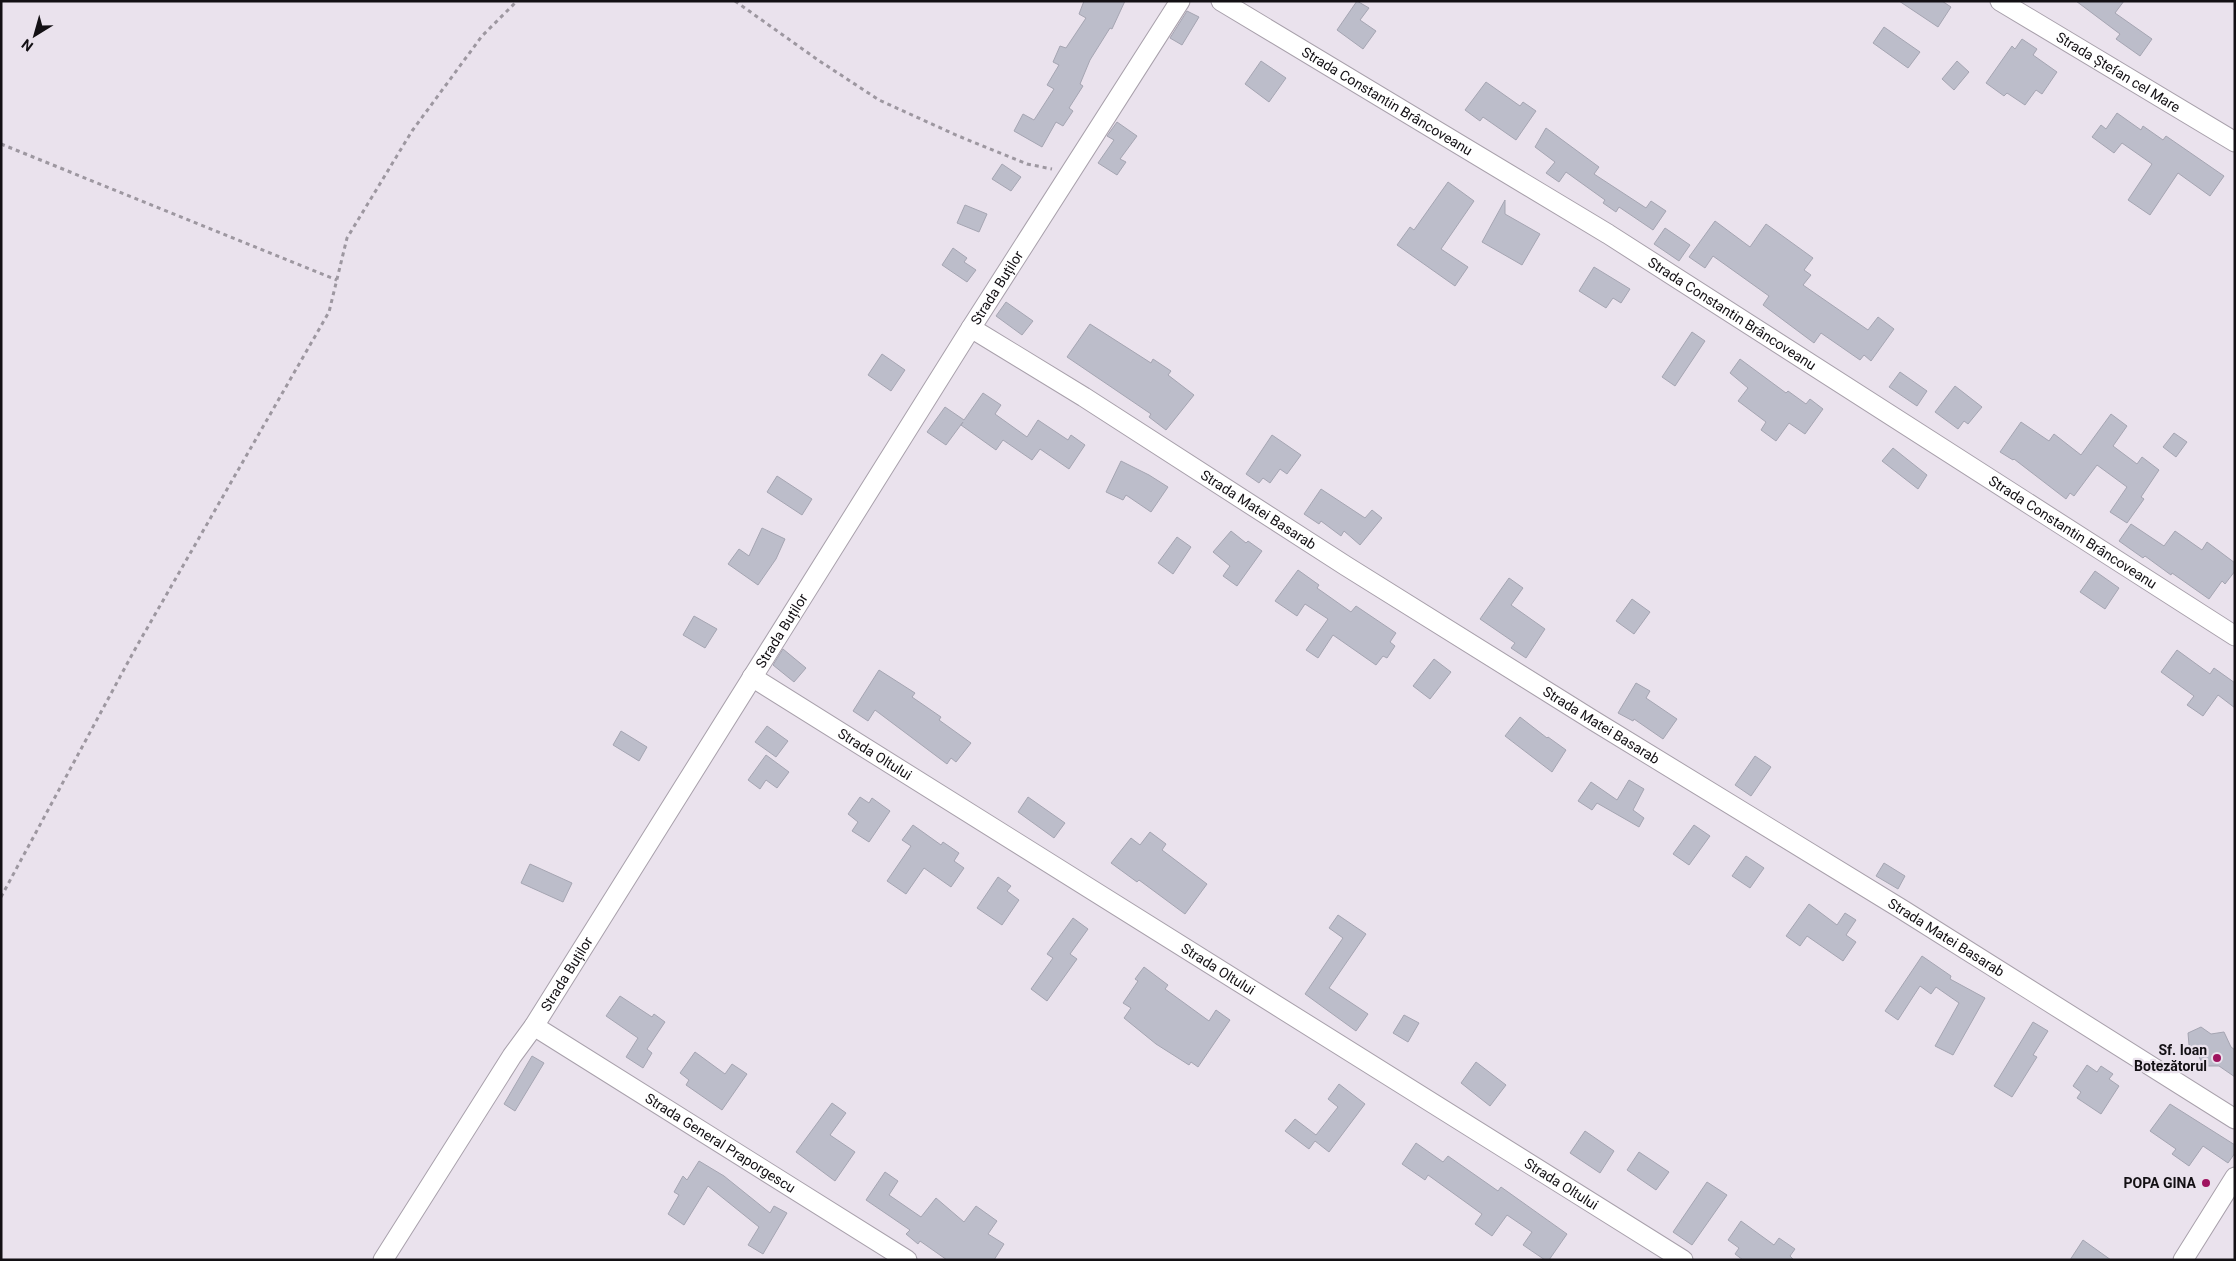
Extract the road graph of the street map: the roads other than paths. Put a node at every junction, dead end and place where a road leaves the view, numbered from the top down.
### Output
1 (1180, 1) edge
2 (1221, 1) edge
3 (2000, 1) edge
4 (2235, 142) edge
5 (971, 328) junction
6 (2235, 636) edge
7 (752, 677) junction
8 (534, 1026) junction
9 (2235, 1119) edge
10 (2235, 1177) edge
11 (383, 1260) edge
12 (907, 1260) edge
13 (1684, 1260) edge
14 (2183, 1260) edge

1 - 5 street, Strada Buților
2 - 6 street, Strada Constantin Brâncoveanu
3 - 4 street, Strada Ștefan cel Mare
5 - 7 street, Strada Buților
5 - 9 street, Strada Matei Basarab
7 - 8 street, Strada Buților
7 - 13 street, Strada Oltului
8 - 11 street, Strada Buților
8 - 12 street, Strada General Praporgescu
10 - 14 street

